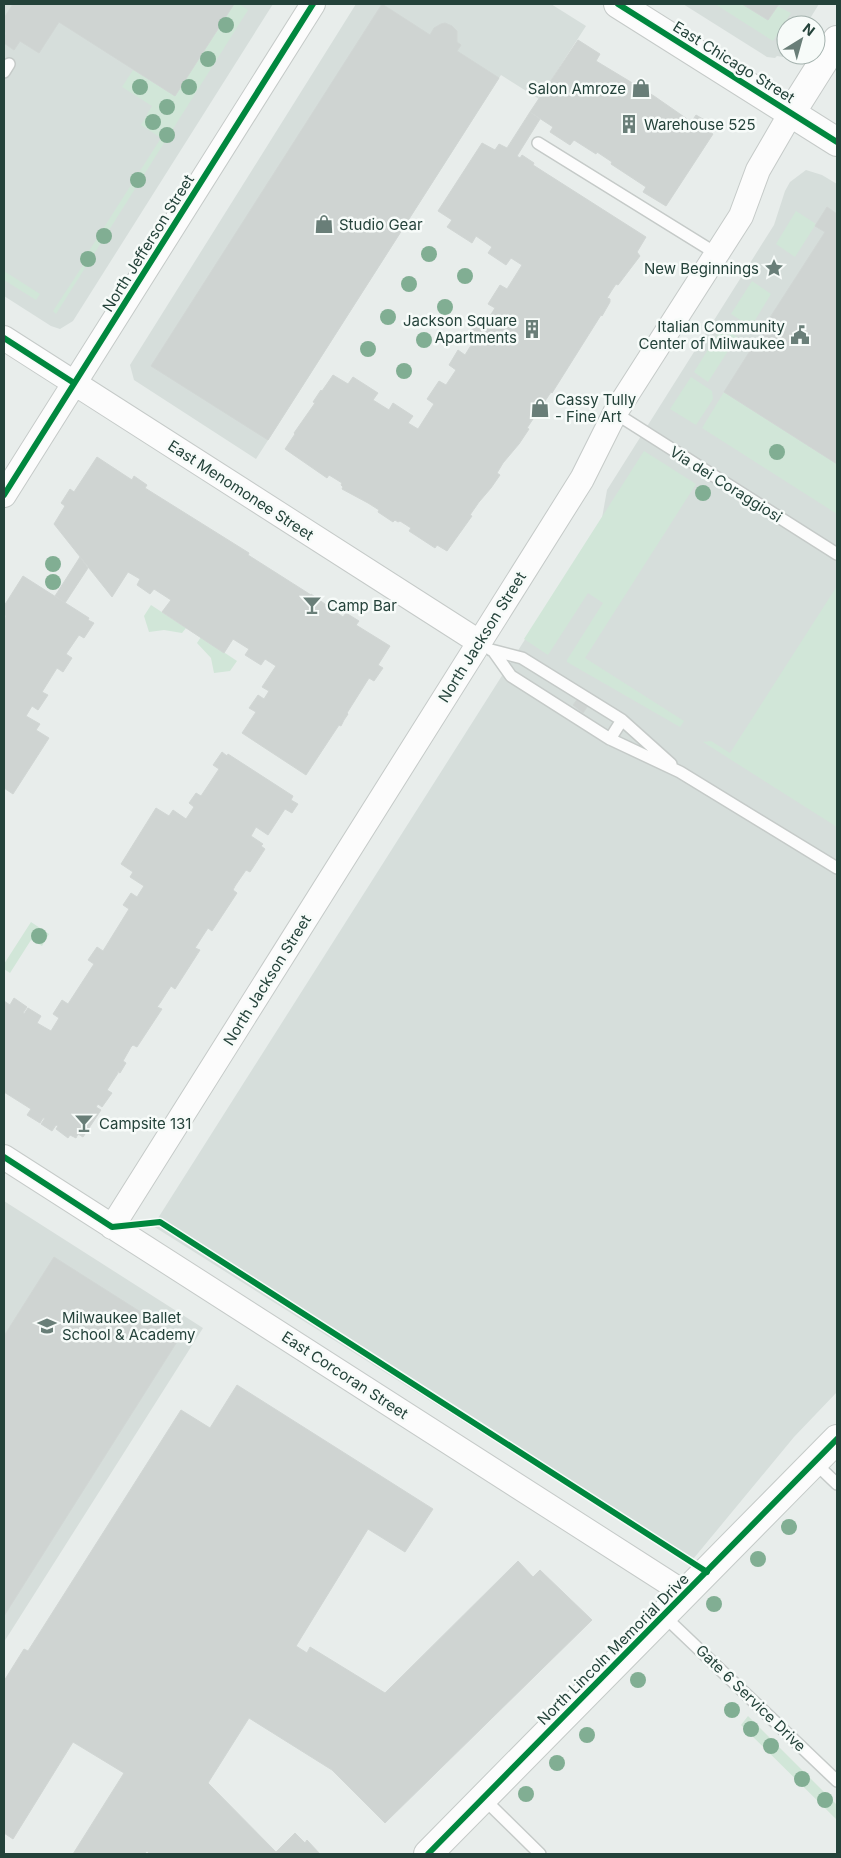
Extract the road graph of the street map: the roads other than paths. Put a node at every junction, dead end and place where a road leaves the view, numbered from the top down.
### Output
1 (313, 4) edge
2 (618, 4) edge
3 (837, 40) edge
4 (791, 113) junction
5 (837, 142) edge
6 (538, 143) dead end
7 (717, 254) junction
8 (4, 338) edge
9 (74, 383) junction
10 (615, 413) junction
11 (4, 495) edge
12 (837, 554) edge
13 (486, 647) junction
14 (622, 720) junction
15 (610, 739) junction
16 (680, 772) junction
17 (837, 868) edge
18 (4, 1158) edge
19 (112, 1227) junction
20 (837, 1439) edge
21 (814, 1462) junction
22 (837, 1484) edge
23 (686, 1594) junction
24 (664, 1616) junction
25 (837, 1781) edge
26 (483, 1798) junction
27 (428, 1854) edge
28 (540, 1854) edge

1 - 9 street, North Jefferson Street
2 - 4 street, East Chicago Street
3 - 4 street, North Jackson Street
4 - 5 street, East Chicago Street
4 - 7 street, North Jackson Street
6 - 7 lane
7 - 10 street, North Jackson Street
8 - 9 street, East Menomonee Street
9 - 11 street, North Jefferson Street
9 - 13 street, East Menomonee Street
10 - 12 lane, Via dei Coraggiosi
10 - 13 street, North Jackson Street
13 - 14 lane
13 - 15 lane
13 - 19 street, North Jackson Street
14 - 15 lane
14 - 16 lane
15 - 16 lane
16 - 17 lane
18 - 19 street, East Corcoran Street
19 - 23 street, East Corcoran Street
20 - 21 street, North Lincoln Memorial Drive
21 - 22 lane
21 - 23 street, North Lincoln Memorial Drive
23 - 24 street, North Lincoln Memorial Drive
24 - 25 lane, Gate 6 Service Drive
24 - 26 street, North Lincoln Memorial Drive
26 - 27 street, North Lincoln Memorial Drive
26 - 28 lane

